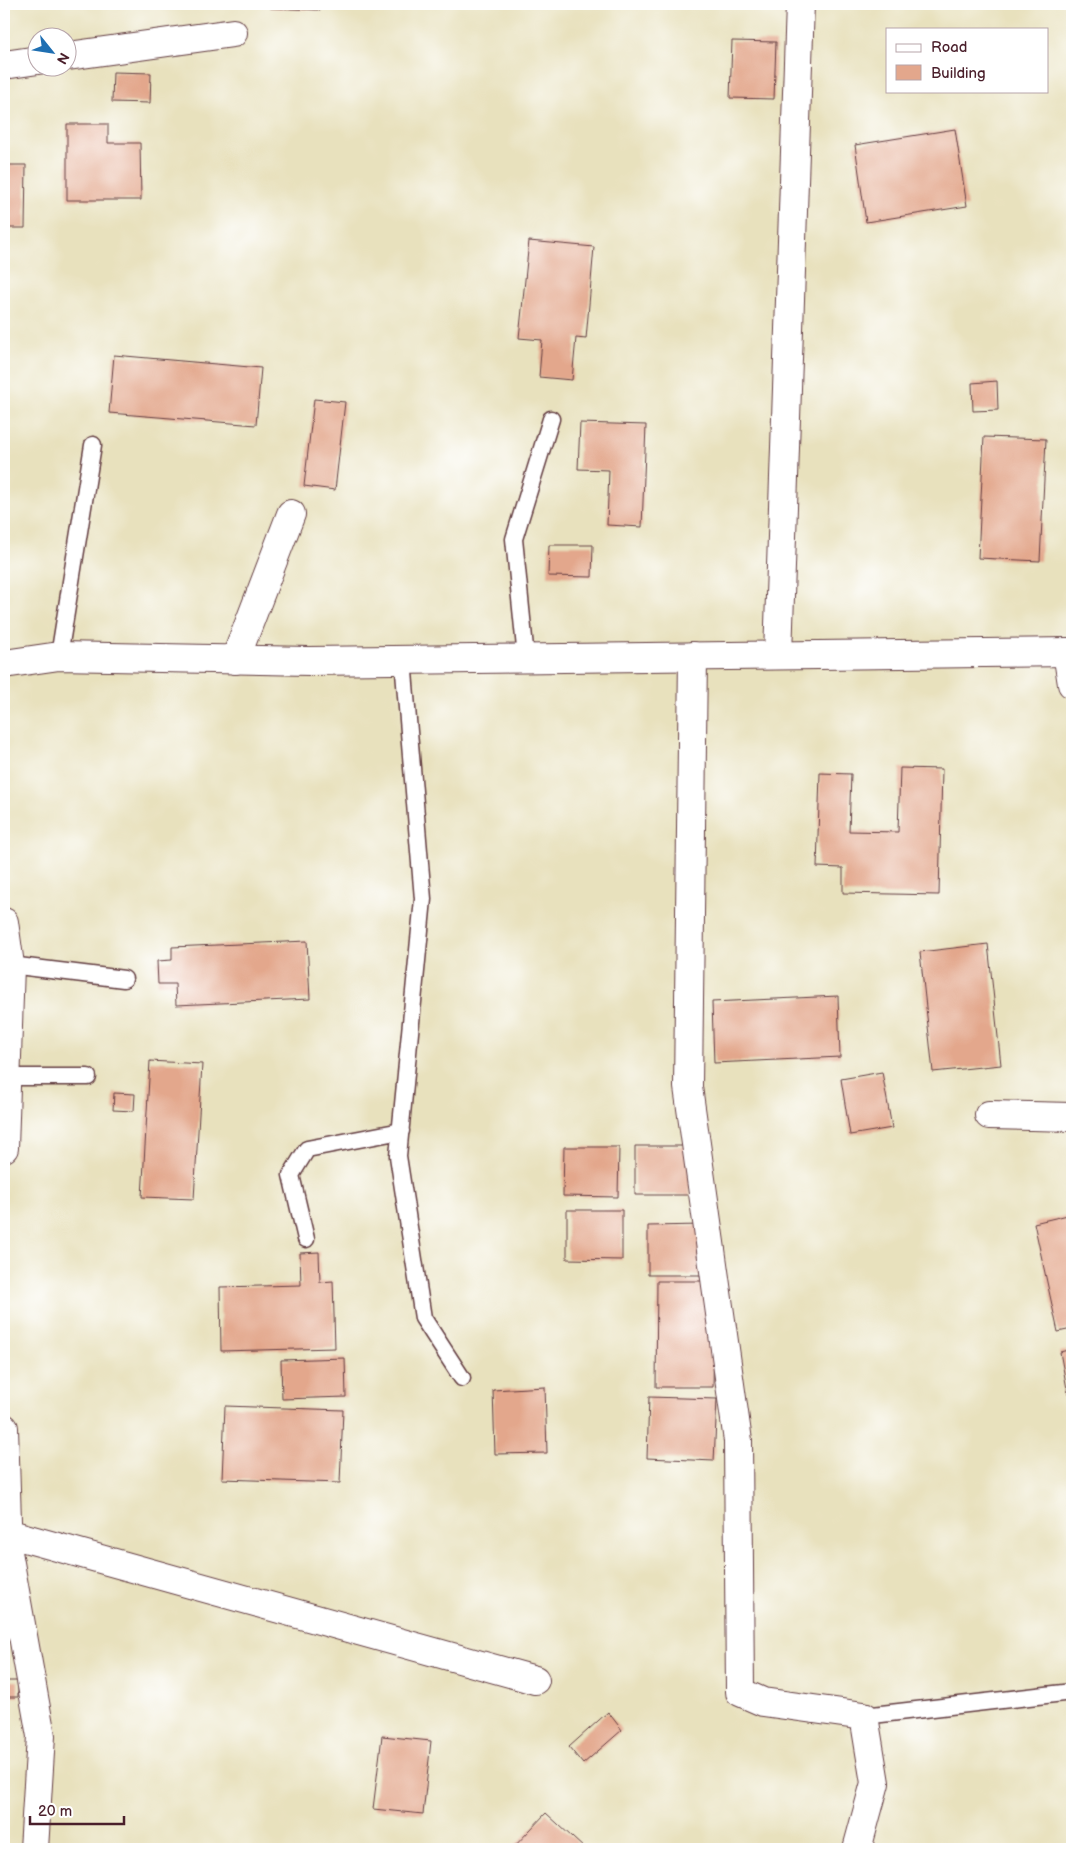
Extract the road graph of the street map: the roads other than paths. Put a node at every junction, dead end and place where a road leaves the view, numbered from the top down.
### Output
1 (800, 4) edge
2 (233, 33) dead end
3 (78, 55) edge
4 (28, 61) edge
5 (4, 65) edge
6 (551, 419) dead end
7 (93, 445) dead end
8 (291, 514) dead end
9 (1070, 652) edge
10 (778, 655) junction
11 (59, 656) junction
12 (693, 656) junction
13 (526, 658) junction
14 (235, 660) junction
15 (403, 660) junction
16 (4, 664) edge
17 (1072, 684) edge
18 (4, 922) edge
19 (10, 965) junction
20 (124, 980) dead end
21 (88, 1076) dead end
22 (6, 1078) junction
23 (989, 1115) dead end
24 (1072, 1116) edge
25 (401, 1131) junction
26 (4, 1148) edge
27 (306, 1240) dead end
28 (462, 1378) dead end
29 (4, 1428) edge
30 (8, 1533) junction
31 (535, 1680) dead end
32 (1072, 1692) edge
33 (864, 1716) junction
34 (34, 1849) edge
35 (857, 1849) edge

1 - 10 street
2 - 3 street
4 - 5 street
6 - 13 lane
7 - 11 lane
8 - 14 street
9 - 10 street
9 - 17 street
10 - 12 street
11 - 14 street
11 - 16 street
12 - 13 street
12 - 33 street
13 - 15 street
14 - 15 street
15 - 25 lane
18 - 19 street
19 - 20 lane
19 - 22 street
21 - 22 lane
22 - 26 street
23 - 24 street
25 - 27 lane
25 - 28 lane
29 - 30 street
30 - 31 street
30 - 34 street
32 - 33 lane
33 - 35 street

